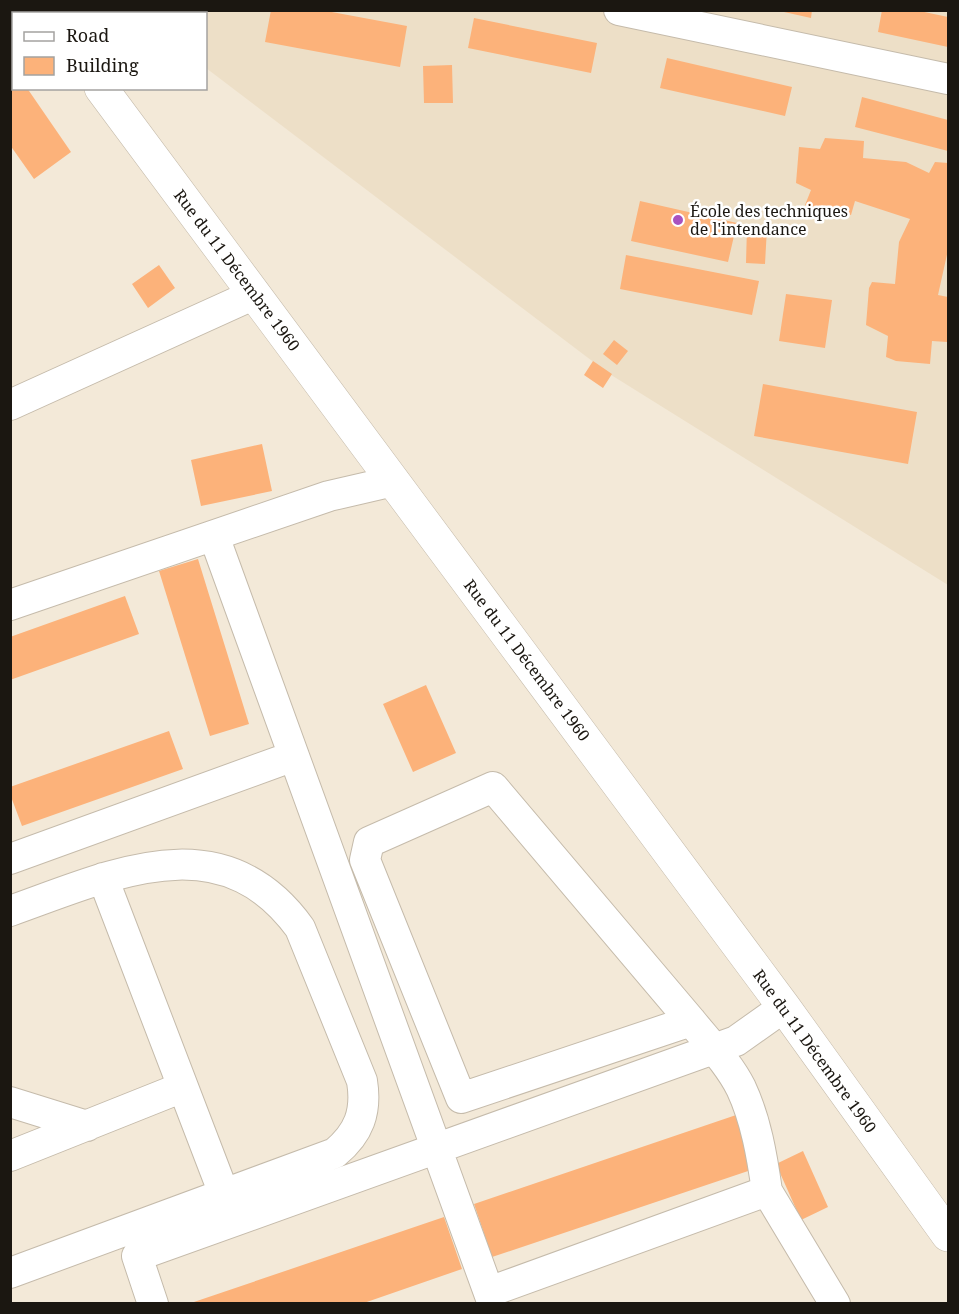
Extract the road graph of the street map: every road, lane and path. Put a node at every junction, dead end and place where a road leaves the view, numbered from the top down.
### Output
1 (619, 10) edge
2 (948, 80) edge
3 (102, 90) edge
4 (124, 90) edge
5 (255, 294) junction
6 (10, 405) edge
7 (394, 481) junction
8 (214, 536) junction
9 (10, 605) edge
10 (294, 756) junction
11 (10, 859) edge
12 (104, 878) junction
13 (10, 911) edge
14 (784, 1007) junction
15 (691, 1021) junction
16 (714, 1049) junction
17 (183, 1087) junction
18 (10, 1102) edge
19 (87, 1126) junction
20 (437, 1149) junction
21 (10, 1156) edge
22 (767, 1191) junction
23 (224, 1194) junction
24 (948, 1201) edge
25 (948, 1235) edge
26 (10, 1273) edge
27 (491, 1298) edge
28 (153, 1304) edge
29 (835, 1304) edge

1 - 2 lane
3 - 5 main road, Rue du 11 Décembre 1960
4 - 24 main road, Rue du 11 Décembre 1960
5 - 6 lane
5 - 7 main road, Rue du 11 Décembre 1960
7 - 8 lane
7 - 14 main road, Rue du 11 Décembre 1960
8 - 9 lane
8 - 10 lane
10 - 11 lane
10 - 20 lane
12 - 13 lane
12 - 17 lane
12 - 23 lane
14 - 16 lane
14 - 25 main road, Rue du 11 Décembre 1960
15 - 15 lane
15 - 16 lane
16 - 20 lane
16 - 22 lane
17 - 19 lane
17 - 23 lane
18 - 19 lane
19 - 21 lane
20 - 27 lane
20 - 28 lane
22 - 27 lane
22 - 29 lane
23 - 26 lane

